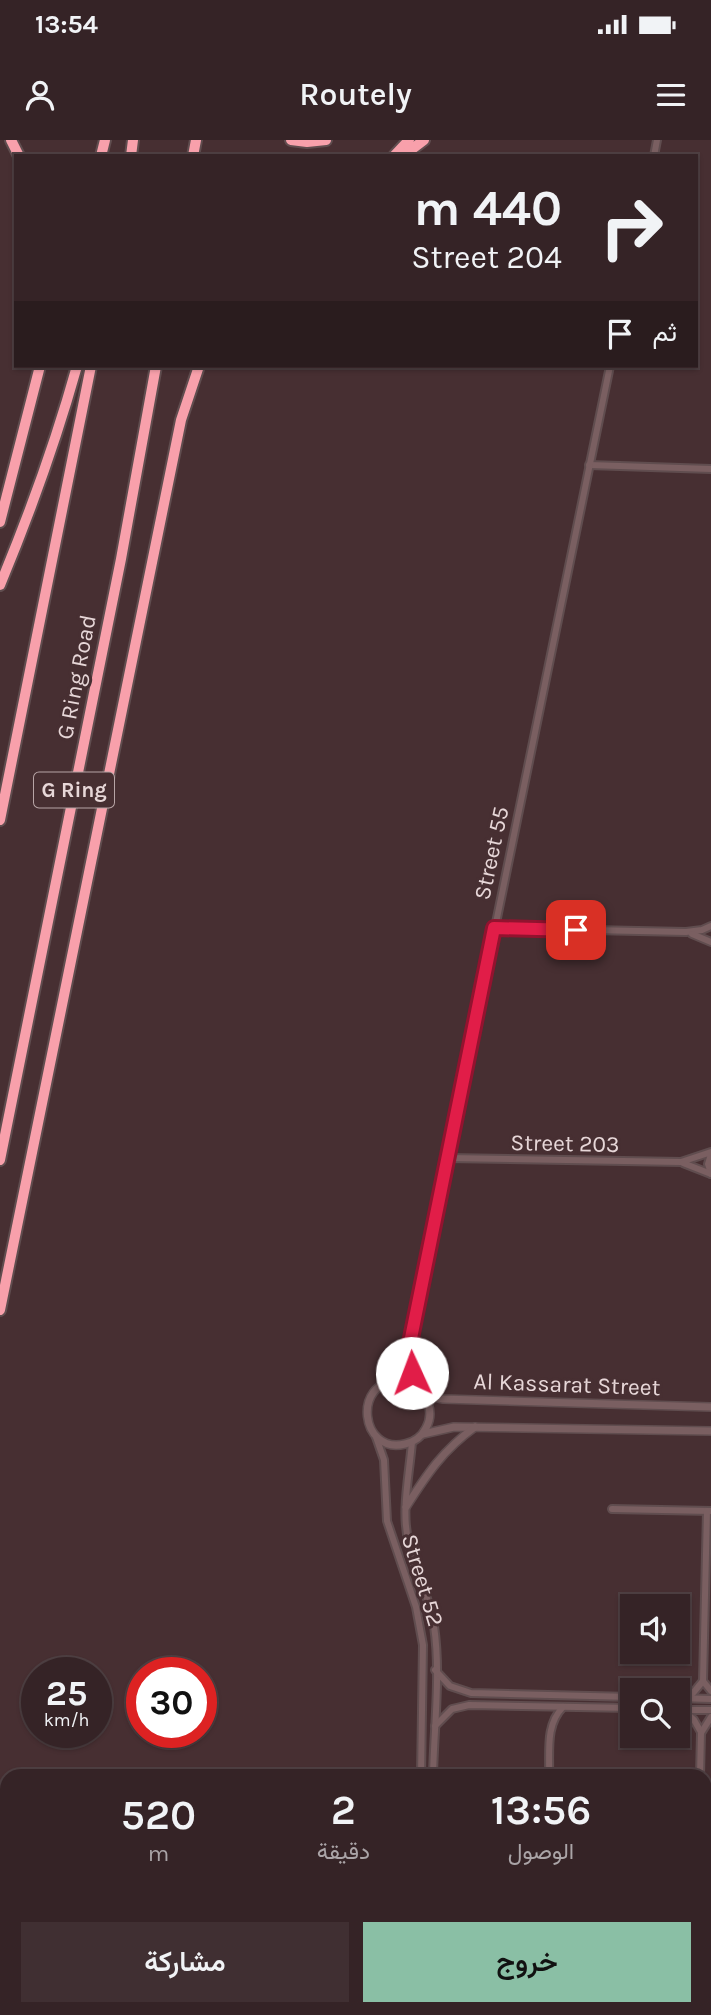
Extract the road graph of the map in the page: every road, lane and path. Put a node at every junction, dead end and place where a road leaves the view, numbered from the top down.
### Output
1 (292, 140) edge
2 (326, 140) edge
3 (409, 140) edge
4 (424, 140) edge
5 (396, 154) edge
6 (406, 154) edge
7 (39, 368) edge
8 (76, 368) edge
9 (91, 368) edge
10 (156, 368) edge
11 (198, 368) edge
12 (610, 368) edge
13 (589, 465) junction
14 (711, 469) edge
15 (0, 523) edge
16 (0, 585) edge
17 (0, 820) edge
18 (711, 926) edge
19 (494, 928) junction
20 (686, 932) junction
21 (711, 942) edge
22 (711, 1153) edge
23 (447, 1158) junction
24 (0, 1160) edge
25 (681, 1162) junction
26 (711, 1174) edge
27 (0, 1310) edge
28 (409, 1348) junction
29 (386, 1383) junction
30 (420, 1390) junction
31 (711, 1408) edge
32 (475, 1427) junction
33 (711, 1431) edge
34 (423, 1434) junction
35 (376, 1437) junction
36 (412, 1442) junction
37 (406, 1507) junction
38 (612, 1509) dead end
39 (709, 1511) edge
40 (435, 1670) junction
41 (703, 1681) junction
42 (711, 1691) edge
43 (690, 1694) edge
44 (620, 1697) edge
45 (690, 1698) edge
46 (711, 1699) edge
47 (563, 1707) junction
48 (620, 1709) edge
49 (690, 1710) edge
50 (711, 1710) edge
51 (690, 1717) edge
52 (711, 1717) edge
53 (434, 1727) junction
54 (701, 1733) junction
55 (421, 1769) edge
56 (433, 1769) edge
57 (549, 1769) edge
58 (700, 1769) edge

1 - 2 highway
3 - 5 highway
4 - 6 highway
7 - 15 highway
8 - 16 highway
9 - 17 highway, G Ring Road / G Ring
10 - 24 highway, G Ring Road / G Ring
11 - 27 highway
12 - 13 street, Street 55
13 - 14 street
13 - 19 street, Street 55
18 - 20 street
19 - 20 street
19 - 23 street, Street 55
20 - 21 street
22 - 25 street, Street 203
22 - 26 street
23 - 25 street, Street 203
23 - 28 street, Street 55
25 - 26 street, Street 203
28 - 29 street, Street 55
28 - 30 street, Street 55
29 - 30 street, Al Kassarat Street
29 - 35 street
30 - 31 street, Al Kassarat Street
30 - 34 street
32 - 33 street, Al Kassarat Street
32 - 34 street, Al Kassarat Street
32 - 37 street
34 - 36 street, Al Kassarat Street
35 - 36 street
35 - 55 street, Street 52
36 - 37 street, Street 52
37 - 40 street, Street 52
38 - 39 street
39 - 41 street
40 - 44 street
40 - 53 street, Street 52
41 - 42 street
41 - 43 street
45 - 46 street
47 - 48 street
47 - 53 street
47 - 57 street
49 - 50 street
51 - 54 street
52 - 54 street
53 - 56 street, Street 52
54 - 58 street

